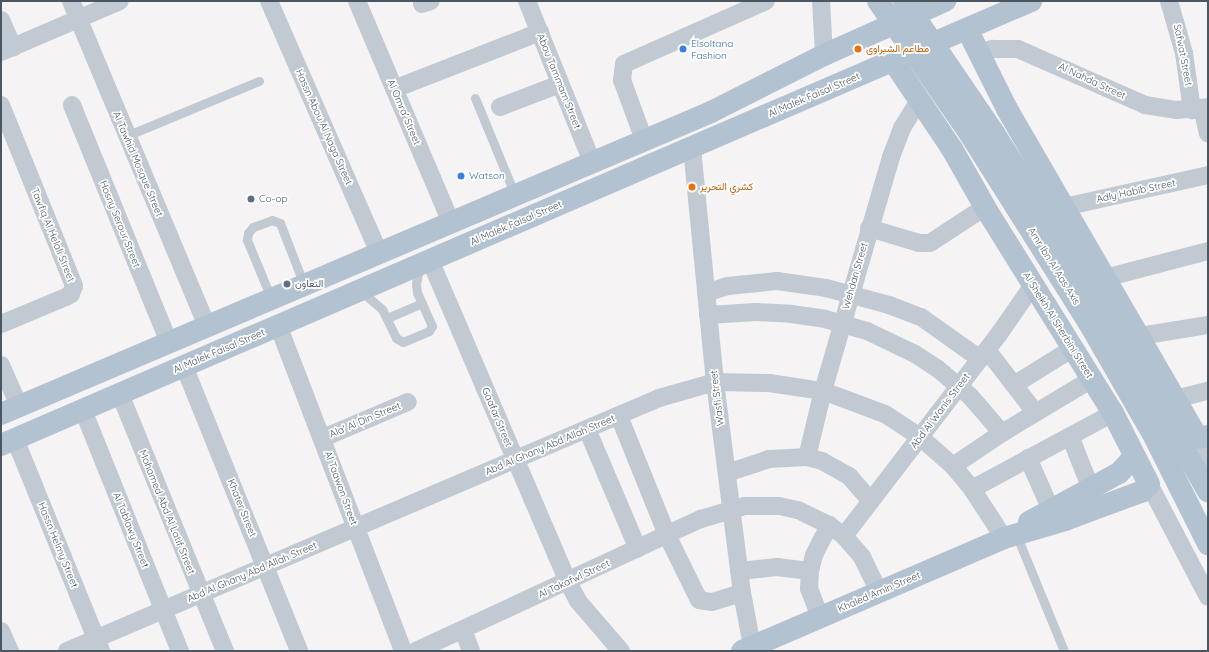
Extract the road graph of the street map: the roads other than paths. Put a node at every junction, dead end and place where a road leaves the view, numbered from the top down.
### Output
1 (71, 1) edge
2 (120, 1) edge
3 (269, 1) edge
4 (357, 1) edge
5 (527, 1) edge
6 (766, 1) edge
7 (821, 1) edge
8 (878, 1) edge
9 (904, 1) edge
10 (945, 1) edge
11 (1031, 1) edge
12 (1169, 1) edge
13 (79, 18) junction
14 (1, 20) edge
15 (967, 29) junction
16 (540, 32) junction
17 (7, 50) edge
18 (978, 53) junction
19 (824, 55) junction
20 (893, 60) junction
21 (259, 82) dead end
22 (560, 84) junction
23 (394, 89) junction
24 (475, 98) dead end
25 (919, 101) junction
26 (1, 105) edge
27 (72, 105) dead end
28 (500, 107) dead end
29 (1200, 108) edge
30 (1007, 109) junction
31 (710, 112) junction
32 (679, 125) junction
33 (1208, 133) edge
34 (722, 134) junction
35 (126, 136) junction
36 (644, 140) junction
37 (692, 148) junction
38 (952, 149) junction
39 (592, 162) junction
40 (1208, 175) edge
41 (515, 195) junction
42 (985, 207) junction
43 (1064, 207) junction
44 (451, 222) junction
45 (870, 228) junction
46 (1208, 251) edge
47 (379, 253) junction
48 (425, 262) junction
49 (1105, 278) junction
50 (304, 285) junction
51 (1033, 285) junction
52 (360, 290) junction
53 (706, 293) junction
54 (850, 294) junction
55 (271, 298) junction
56 (422, 303) junction
57 (708, 315) junction
58 (387, 318) junction
59 (842, 323) junction
60 (1, 324) edge
61 (1208, 325) edge
62 (207, 326) junction
63 (278, 326) junction
64 (1140, 336) junction
65 (169, 343) junction
66 (1073, 348) junction
67 (983, 354) junction
68 (1, 365) edge
69 (184, 366) junction
70 (1092, 379) junction
71 (715, 382) junction
72 (1014, 385) junction
73 (959, 386) junction
74 (823, 390) junction
75 (1208, 391) edge
76 (120, 394) junction
77 (1175, 399) junction
78 (408, 402) dead end
79 (10, 410) edge
80 (83, 410) junction
81 (1036, 412) junction
82 (1113, 413) junction
83 (619, 416) junction
84 (587, 429) junction
85 (1002, 433) junction
86 (1070, 436) junction
87 (920, 437) junction
88 (1203, 437) edge
89 (323, 438) junction
90 (8, 442) edge
91 (1135, 456) junction
92 (807, 457) junction
93 (1028, 458) junction
94 (1208, 458) edge
95 (515, 460) junction
96 (953, 466) junction
97 (726, 473) junction
98 (1149, 484) junction
99 (972, 489) junction
100 (1091, 490) junction
101 (1208, 491) edge
102 (871, 501) junction
103 (731, 508) junction
104 (1051, 510) junction
105 (829, 525) junction
106 (356, 528) junction
107 (667, 535) junction
108 (1010, 535) junction
109 (844, 536) junction
110 (1208, 544) edge
111 (638, 549) junction
112 (265, 566) junction
113 (739, 571) junction
114 (810, 571) junction
115 (568, 582) junction
116 (879, 592) junction
117 (742, 593) junction
118 (200, 594) junction
119 (1208, 597) edge
120 (163, 610) junction
121 (820, 618) junction
122 (463, 630) junction
123 (1, 631) edge
124 (99, 645) edge
125 (749, 650) edge
126 (10, 651) edge
127 (67, 651) edge
128 (180, 651) edge
129 (225, 651) edge
130 (299, 651) edge
131 (403, 651) edge
132 (416, 651) edge
133 (471, 651) edge
134 (621, 651) edge
135 (1064, 651) edge

1 - 13 street, Al Tawhid Mosque Street
2 - 13 street
3 - 47 street, Hassn Abou Al Naga Street
4 - 23 street, Al Omra' Street
5 - 16 street, Abou Tammam Street
6 - 36 street
7 - 19 street
8 - 110 main road, Amr Ibn Al Aas Axis, bridge
9 - 101 main road, Amr Ibn Al Aas Axis, bridge
10 - 19 main road
11 - 15 main road, Al Malek Faisal Street
12 - 29 street, Safwat Street
13 - 17 street
13 - 35 street, Al Tawhid Mosque Street
14 - 17 street
15 - 18 main road
15 - 20 main road, Al Malek Faisal Street
16 - 22 street, Abou Tammam Street
16 - 23 street
18 - 29 street, Al Nahda Street
18 - 30 main road
19 - 31 main road
20 - 25 main road, Al Sheikh Al Sherbini Street
20 - 34 main road, Al Malek Faisal Street
21 - 35 lane
22 - 28 street
22 - 39 street, Abou Tammam Street
23 - 44 street, Al Omra' Street
24 - 41 lane
25 - 38 main road, Al Sheikh Al Sherbini Street
25 - 45 street, Wehdan Street
26 - 60 street, Tawfiq Al Helali Street
27 - 65 street, Hosny Serour Street
29 - 33 street, Safwat Street
30 - 38 main road
30 - 43 main road
31 - 32 main road
31 - 34 main road
32 - 36 main road
32 - 37 main road
34 - 37 main road, Al Malek Faisal Street
35 - 62 street, Al Tawhid Mosque Street
36 - 39 main road
37 - 48 main road, Al Malek Faisal Street
37 - 53 street, Wasfi Street
38 - 42 main road, Al Sheikh Al Sherbini Street
39 - 41 main road
40 - 43 street, Adly Habib Street
41 - 44 main road
42 - 45 street
42 - 51 main road, Al Sheikh Al Sherbini Street
43 - 49 main road
44 - 47 main road
45 - 54 street, Wehdan Street
46 - 49 street
47 - 50 main road
48 - 52 main road, Al Malek Faisal Street
48 - 56 lane
48 - 95 street, Gaafar Street
49 - 64 main road
50 - 55 main road
50 - 55 lane
51 - 66 main road, Al Sheikh Al Sherbini Street
51 - 67 street, Abd Al Wanis Street
52 - 58 lane
52 - 63 main road, Al Malek Faisal Street
53 - 54 street
53 - 57 street, Wasfi Street
54 - 59 street, Wehdan Street
54 - 67 street
55 - 62 main road
56 - 58 lane
56 - 58 lane
57 - 59 street
57 - 71 street, Wasfi Street
59 - 73 street
59 - 74 street, Wehdan Street
61 - 64 street
62 - 65 main road
63 - 69 main road, Al Malek Faisal Street
63 - 89 street, Al Taawon Street
64 - 77 main road
65 - 79 main road
66 - 70 main road, Al Sheikh Al Sherbini Street
66 - 72 street
67 - 72 street
67 - 73 street, Abd Al Wanis Street
68 - 79 street
69 - 76 main road, Al Malek Faisal Street
69 - 112 street, Khater Street
70 - 81 street
70 - 82 main road, Al Sheikh Al Sherbini Street
71 - 74 street, Abd Al Ghany Abd Allah Street
71 - 83 street, Abd Al Ghany Abd Allah Street
71 - 97 street, Wasfi Street
72 - 81 street
73 - 85 street
73 - 87 street, Abd Al Wanis Street
74 - 87 street, Abd Al Ghany Abd Allah Street
74 - 92 street, Wehdan Street
75 - 77 street
76 - 80 main road, Al Malek Faisal Street
76 - 118 street, Mohamed Abd Al Latif Street
77 - 88 main road
78 - 89 street, Ala' Al Din Street
80 - 90 main road, Al Malek Faisal Street
80 - 120 street, Al Tablawy Street
81 - 85 street
82 - 86 street
82 - 91 main road, Al Sheikh Al Sherbini Street
83 - 84 street, Abd Al Ghany Abd Allah Street
83 - 107 street
84 - 95 street, Abd Al Ghany Abd Allah Street
84 - 111 street
85 - 96 street
86 - 93 street
86 - 100 street
87 - 96 street, Abd Al Ghany Abd Allah Street
87 - 102 street, Abd Al Wanis Street
88 - 94 street
89 - 106 street, Al Taawon Street
90 - 124 street, Hassn Helmy Street
91 - 98 main road, Al Sheikh Al Sherbini Street
91 - 100 main road, Khaled Amin Street
92 - 97 street
92 - 102 street
93 - 99 street
93 - 104 street
95 - 106 street, Abd Al Ghany Abd Allah Street
95 - 115 street, Gaafar Street
96 - 99 street, Abd Al Ghany Abd Allah Street
97 - 103 street, Wasfi Street
98 - 108 main road, Khaled Amin Street
98 - 119 street, Al Sheikh Al Sherbini Street
99 - 108 street, Abd Al Ghany Abd Allah Street
100 - 104 main road, Khaled Amin Street
102 - 109 street, Abd Al Wanis Street
103 - 105 street, Al Takafwl Street
103 - 107 street, Al Takafwl Street
103 - 113 street, Wasfi Street
104 - 108 main road, Khaled Amin Street
105 - 109 street, Al Takafwl Street
105 - 114 street
106 - 112 street, Abd Al Ghany Abd Allah Street
106 - 131 street, Al Taawon Street
107 - 111 street, Al Takafwl Street
107 - 117 street
108 - 116 main road, Khaled Amin Street
108 - 135 lane
109 - 116 street, Al Takafwl Street
111 - 115 street, Al Takafwl Street
112 - 118 street, Abd Al Ghany Abd Allah Street
112 - 130 street, Khater Street
113 - 114 street
113 - 117 street, Wasfi Street
114 - 121 street
115 - 122 street, Al Takafwl Street
115 - 134 street, Gaafar Street
116 - 121 main road, Khaled Amin Street
117 - 125 street, Wasfi Street
118 - 120 street, Abd Al Ghany Abd Allah Street
118 - 129 street, Mohamed Abd Al Latif Street
120 - 124 street, Abd Al Ghany Abd Allah Street
120 - 128 street, Al Tablawy Street
121 - 125 main road, Khaled Amin Street
122 - 132 street, Al Takafwl Street
122 - 133 street
123 - 126 street
124 - 127 street, Abd Al Ghany Abd Allah Street

